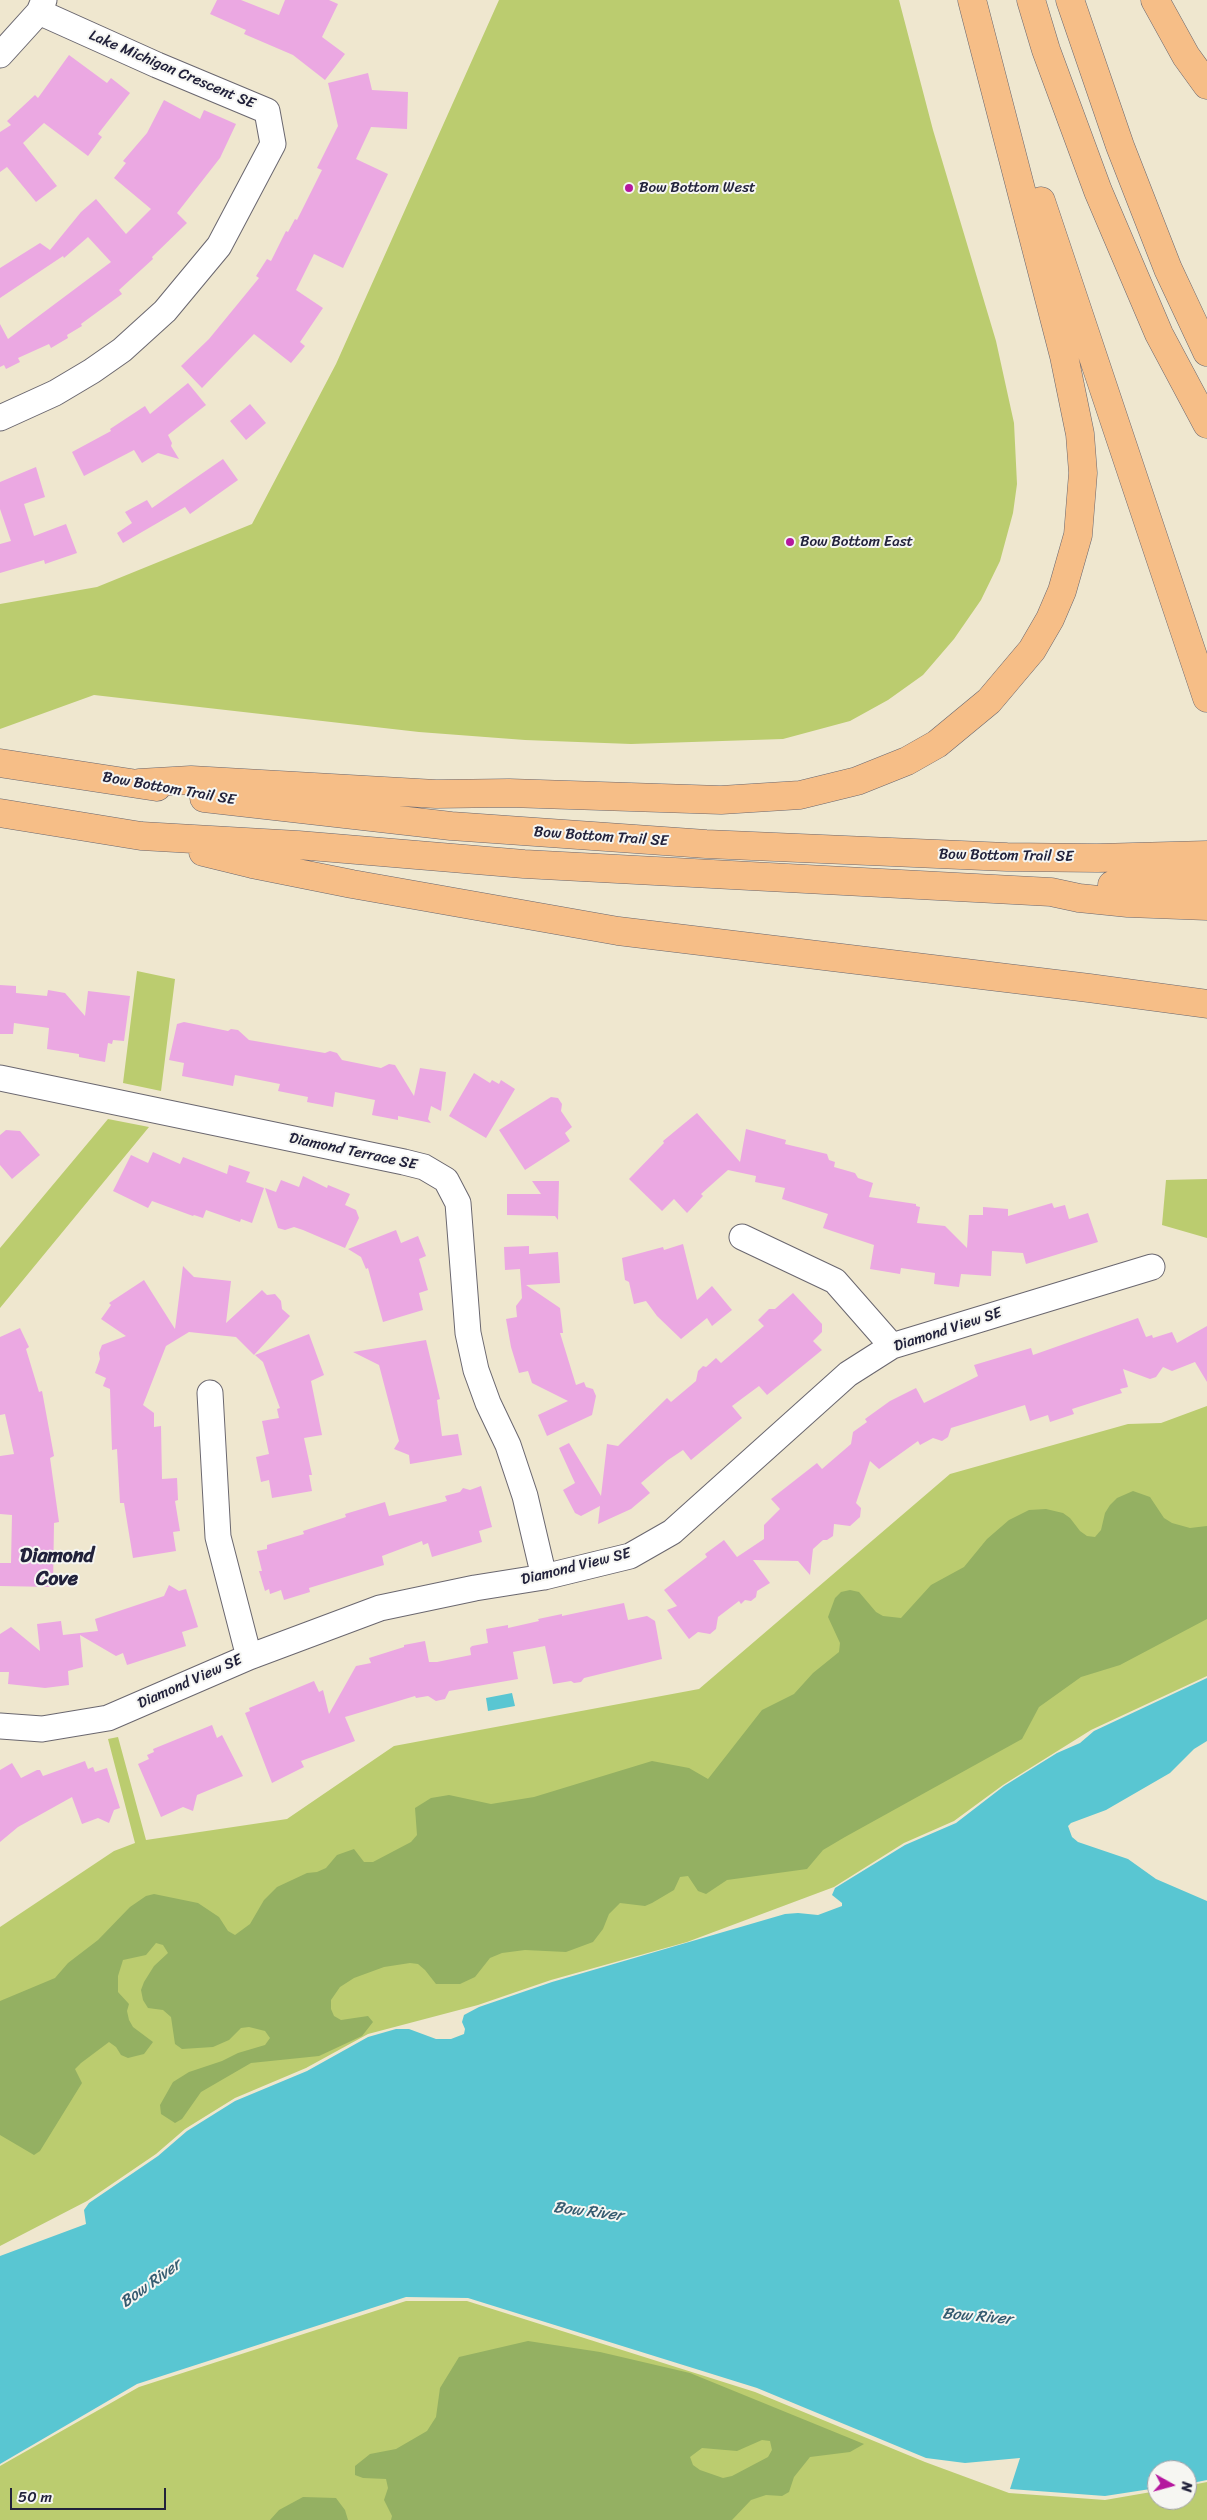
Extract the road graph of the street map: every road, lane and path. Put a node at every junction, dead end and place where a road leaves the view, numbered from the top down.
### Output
1 (1031, 0) edge
2 (1070, 0) edge
3 (1154, 0) edge
4 (41, 6) edge
5 (975, 10) edge
6 (0, 55) edge
7 (1207, 85) edge
8 (1207, 352) edge
9 (0, 418) edge
10 (1207, 424) edge
11 (1207, 698) edge
12 (0, 763) edge
13 (138, 783) junction
14 (0, 813) edge
15 (141, 836) junction
16 (1194, 855) edge
17 (1200, 894) edge
18 (1207, 1004) edge
19 (0, 1078) edge
20 (742, 1237) dead end
21 (1152, 1267) dead end
22 (892, 1346) junction
23 (210, 1393) dead end
24 (544, 1577) junction
25 (249, 1657) junction
26 (0, 1726) edge

1 - 10 highway
2 - 8 highway
3 - 7 highway
4 - 6 street
4 - 9 street, Lake Michigan Crescent SE
5 - 11 highway
5 - 13 highway
12 - 13 highway, Bow Bottom Trail SE
13 - 16 highway, Bow Bottom Trail SE
14 - 15 highway, Bow Bottom Trail SE
15 - 17 highway, Bow Bottom Trail SE
15 - 18 highway
19 - 24 street, Diamond Terrace SE
20 - 22 street
21 - 22 street, Diamond View SE
22 - 24 street, Diamond View SE
23 - 25 street
24 - 25 street, Diamond View SE
25 - 26 street, Diamond View SE

